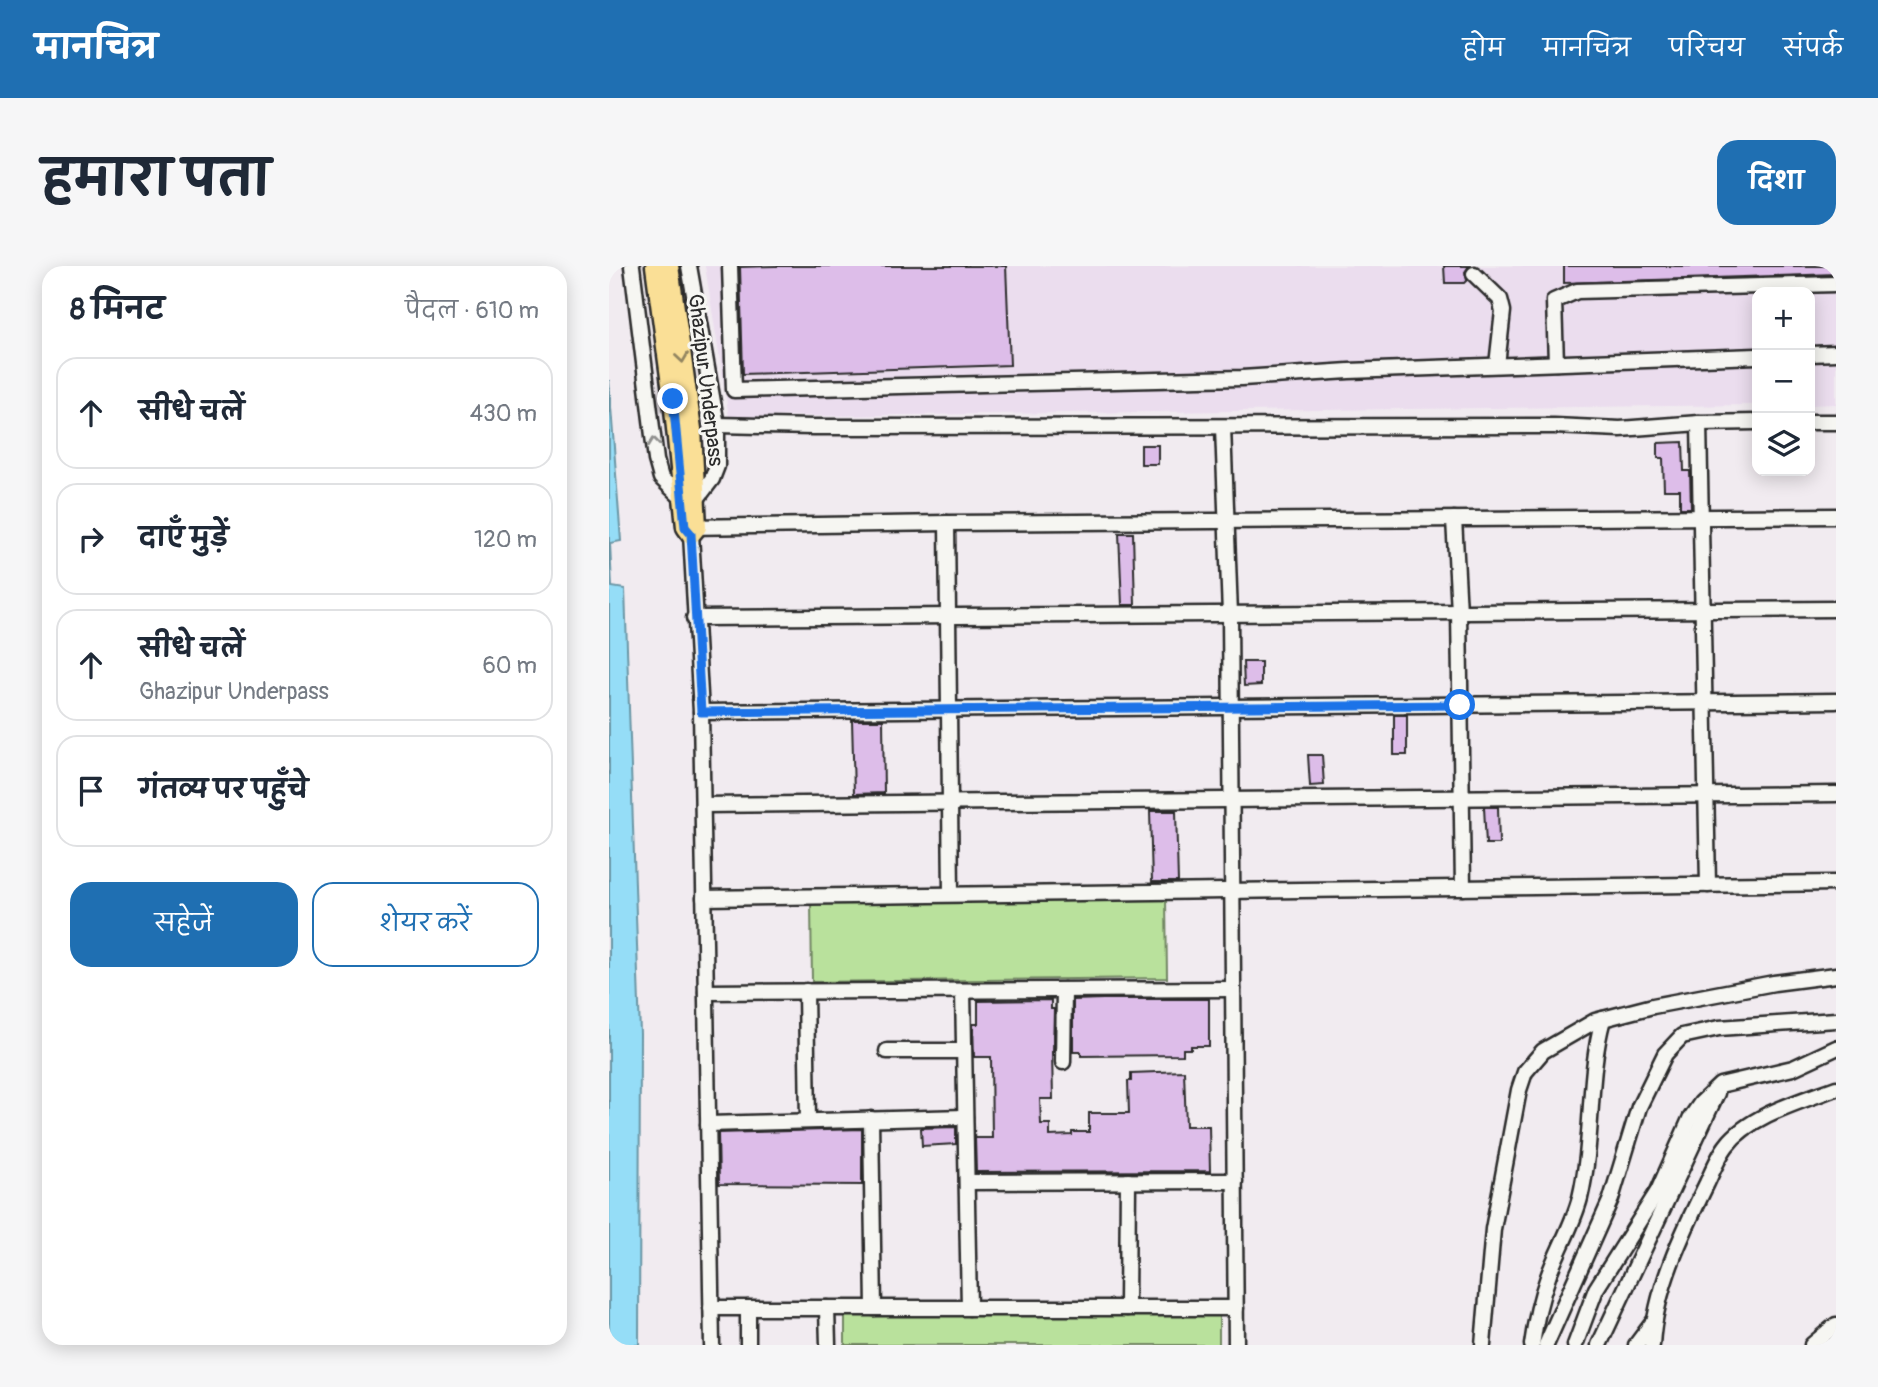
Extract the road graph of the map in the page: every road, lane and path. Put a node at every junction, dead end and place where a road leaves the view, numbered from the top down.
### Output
1 (632, 266) edge
2 (655, 266) edge
3 (669, 266) edge
4 (689, 266) edge
5 (730, 266) edge
6 (1474, 274) dead end
7 (1836, 284) edge
8 (1836, 353) edge
9 (1815, 354) edge
10 (1752, 356) edge
11 (1556, 363) junction
12 (1497, 365) junction
13 (1752, 422) edge
14 (1815, 422) edge
15 (1836, 422) edge
16 (1699, 423) junction
17 (717, 425) junction
18 (1223, 427) junction
19 (690, 500) junction
20 (1836, 516) edge
21 (1700, 517) junction
22 (1454, 519) junction
23 (1227, 521) junction
24 (947, 523) junction
25 (691, 529) junction
26 (1836, 609) edge
27 (1702, 610) junction
28 (1459, 612) junction
29 (1230, 614) junction
30 (948, 617) junction
31 (694, 618) junction
32 (1836, 701) edge
33 (1704, 702) junction
34 (1460, 705) junction
35 (1231, 707) junction
36 (950, 710) junction
37 (701, 712) junction
38 (1836, 794) edge
39 (1706, 796) junction
40 (1462, 798) junction
41 (1231, 800) junction
42 (950, 803) junction
43 (703, 805) junction
44 (1836, 883) edge
45 (1708, 885) junction
46 (1463, 888) junction
47 (1232, 891) junction
48 (951, 894) junction
49 (704, 898) junction
50 (1836, 975) edge
51 (1233, 989) junction
52 (963, 990) junction
53 (1064, 990) junction
54 (806, 991) junction
55 (706, 992) junction
56 (1603, 1019) junction
57 (1836, 1020) edge
58 (1836, 1048) edge
59 (887, 1051) dead end
60 (964, 1051) junction
61 (1063, 1062) dead end
62 (1720, 1086) junction
63 (1836, 1088) edge
64 (965, 1117) junction
65 (871, 1119) junction
66 (808, 1121) junction
67 (708, 1124) junction
68 (1128, 1181) junction
69 (1235, 1181) junction
70 (967, 1182) junction
71 (711, 1308) junction
72 (748, 1308) junction
73 (827, 1308) junction
74 (874, 1308) junction
75 (969, 1308) junction
76 (1127, 1308) junction
77 (1236, 1308) junction
78 (1657, 1317) junction
79 (1836, 1325) edge
80 (712, 1345) edge
81 (748, 1345) edge
82 (828, 1345) edge
83 (1236, 1345) edge
84 (1483, 1345) edge
85 (1532, 1345) edge
86 (1546, 1345) edge
87 (1575, 1345) edge
88 (1599, 1345) edge
89 (1636, 1345) edge
90 (1652, 1345) edge
91 (1812, 1345) edge

19 -> 1 street
2 - 19 main road, Ghazipur Underpass
3 -> 19 main road, Ghazipur Underpass
4 - 17 street
5 - 12 street
6 - 12 street
7 - 11 street
8 - 9 street
10 - 11 street
11 - 12 street
13 - 16 street
14 - 15 street
16 - 18 street
16 - 21 street
17 - 18 street
17 - 19 street
18 - 23 street
19 - 25 main road
20 - 21 street
21 - 22 street
21 - 27 street
22 - 23 street
22 - 28 street
23 - 24 street
23 - 29 street
24 - 25 street
24 - 30 street
25 - 31 street
26 - 27 street
27 - 28 street
27 - 33 street
28 - 29 street
28 - 34 street
29 - 30 street
29 - 35 street
30 - 31 street
30 - 36 street
31 - 37 street
32 - 33 street
33 - 34 street
33 - 39 street
34 - 35 street
34 - 40 street
35 - 36 street
35 - 41 street
36 - 37 street
36 - 42 street
37 - 43 street
38 - 39 street
39 - 40 street
39 - 45 street
40 - 41 street
40 - 46 street
41 - 42 street
41 - 47 street
42 - 43 street
42 - 48 street
43 - 49 street
44 - 45 street
45 - 46 street
46 - 47 street
47 - 48 street
47 - 51 street
48 - 49 street
49 - 55 street
50 - 56 street
51 - 53 street
51 - 69 street
52 - 53 street
52 - 54 street
52 - 60 street
53 - 61 street
54 - 55 street
54 - 66 street
55 - 67 street
56 - 84 street
56 - 85 street
57 - 86 street
58 - 62 street
59 - 60 street
60 - 64 street
62 - 87 street
62 - 88 street
63 - 78 street
64 - 65 street
64 - 70 street
65 - 66 street
65 - 74 street
66 - 67 street
67 - 71 street
68 - 69 street
68 - 70 street
68 - 76 street
69 - 77 street
70 - 75 street
71 - 72 street
71 - 80 street
72 - 73 street
72 - 81 street
73 - 74 street
73 - 82 street
74 - 75 street
75 - 76 street
76 - 77 street
77 - 83 street
78 - 89 street
78 - 90 street
79 - 91 street

